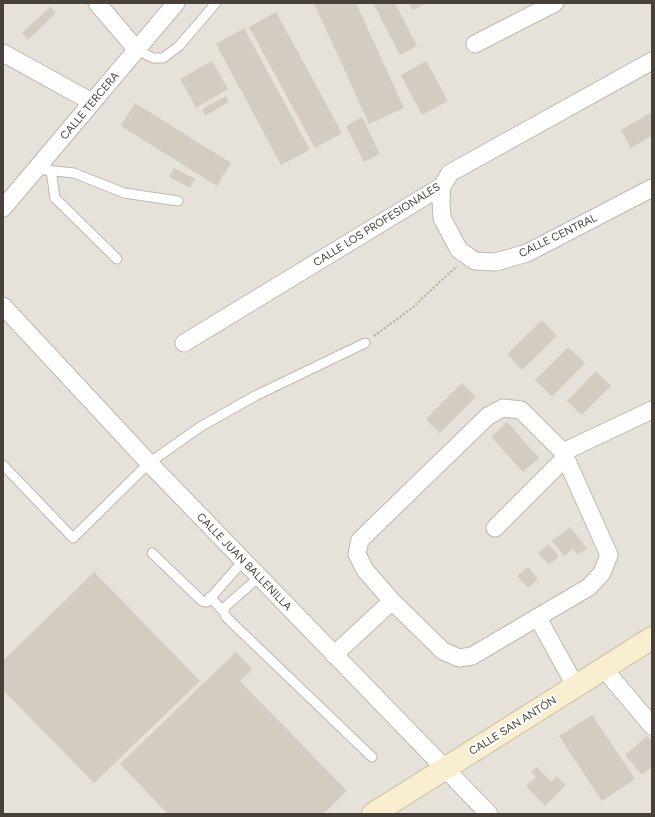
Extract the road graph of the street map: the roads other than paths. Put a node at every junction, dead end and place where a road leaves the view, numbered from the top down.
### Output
1 (97, 3) edge
2 (176, 3) edge
3 (216, 3) edge
4 (555, 3) edge
5 (475, 44) dead end
6 (137, 50) junction
7 (3, 53) edge
8 (652, 61) edge
9 (92, 102) junction
10 (44, 170) junction
11 (442, 186) junction
12 (652, 188) edge
13 (178, 201) dead end
14 (3, 208) edge
15 (117, 259) dead end
16 (3, 306) edge
17 (184, 343) dead end
18 (366, 343) road end
19 (652, 410) edge
20 (652, 421) edge
21 (566, 457) junction
22 (149, 463) junction
23 (3, 465) edge
24 (495, 528) dead end
25 (152, 553) dead end
26 (243, 561) junction
27 (259, 577) junction
28 (210, 597) junction
29 (392, 601) junction
30 (224, 612) junction
31 (538, 618) junction
32 (652, 638) edge
33 (334, 655) junction
34 (604, 669) junction
35 (576, 687) junction
36 (652, 726) edge
37 (372, 757) dead end
38 (445, 768) junction
39 (373, 814) edge
40 (489, 814) edge

1 - 6 street
2 - 6 street, CALLE TERCERA
3 - 6 lane
4 - 5 street
6 - 9 street, CALLE TERCERA
7 - 9 street
8 - 11 street, CALLE LOS PROFESIONALES
9 - 10 street, CALLE TERCERA
10 - 13 lane
10 - 14 street, CALLE TERCERA
10 - 15 lane
11 - 12 street, CALLE CENTRAL
11 - 17 street, CALLE LOS PROFESIONALES
16 - 22 street, CALLE JUAN BALLENILLA
18 - 22 lane
19 - 21 street
20 - 21 street
21 - 24 street
21 - 29 street
21 - 31 street
22 - 23 lane
22 - 26 street, CALLE JUAN BALLENILLA
25 - 28 lane
26 - 27 street, CALLE JUAN BALLENILLA
26 - 28 lane
27 - 30 lane
27 - 33 street, CALLE JUAN BALLENILLA
28 - 30 lane
29 - 31 street
29 - 33 street
30 - 37 lane
31 - 35 street
32 - 34 street, CALLE SAN ANTÓN
33 - 38 street, CALLE JUAN BALLENILLA
34 - 35 street, CALLE SAN ANTÓN
34 - 36 street
35 - 38 street, CALLE SAN ANTÓN
38 - 39 street, CALLE SAN ANTÓN
38 - 40 street, CALLE JUAN BALLENILLA

